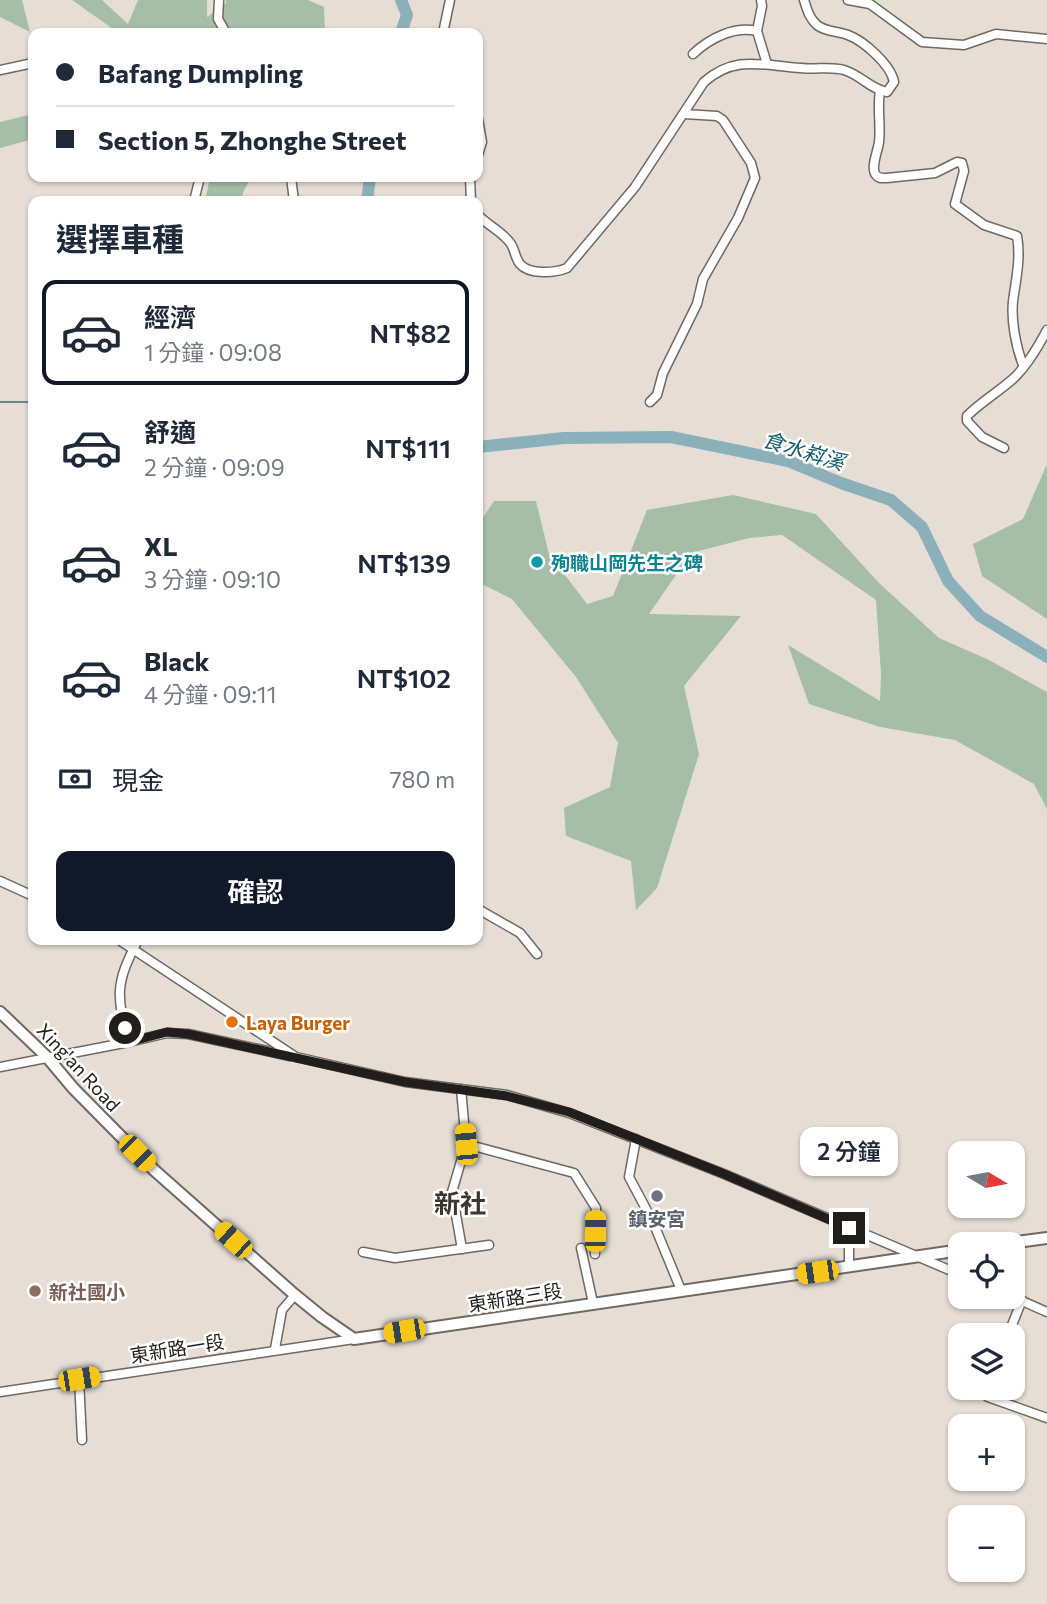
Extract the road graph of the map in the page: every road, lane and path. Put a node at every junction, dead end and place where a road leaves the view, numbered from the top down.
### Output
1 (219, 0) edge
2 (450, 0) edge
3 (761, 0) edge
4 (804, 0) edge
5 (848, 0) edge
6 (223, 28) edge
7 (444, 28) edge
8 (757, 31) junction
9 (1047, 39) edge
10 (693, 54) dead end
11 (28, 64) edge
12 (767, 64) junction
13 (0, 70) edge
14 (880, 90) junction
15 (684, 114) junction
16 (483, 219) edge
17 (1047, 330) edge
18 (1023, 365) junction
19 (650, 402) dead end
20 (1004, 448) dead end
21 (0, 881) edge
22 (28, 893) edge
23 (483, 912) edge
24 (136, 945) edge
25 (137, 945) edge
26 (537, 954) dead end
27 (0, 1012) edge
28 (129, 1042) junction
29 (47, 1057) junction
30 (296, 1057) junction
31 (0, 1067) edge
32 (461, 1089) junction
33 (636, 1139) junction
34 (466, 1144) junction
35 (849, 1228) junction
36 (1047, 1238) edge
37 (1025, 1241) edge
38 (489, 1245) dead end
39 (581, 1248) dead end
40 (463, 1249) junction
41 (363, 1252) dead end
42 (948, 1252) edge
43 (595, 1254) dead end
44 (916, 1256) junction
45 (849, 1267) junction
46 (948, 1270) edge
47 (681, 1290) junction
48 (295, 1295) junction
49 (1025, 1301) edge
50 (593, 1303) junction
51 (1047, 1312) edge
52 (354, 1339) junction
53 (275, 1349) junction
54 (79, 1379) junction
55 (0, 1392) edge
56 (996, 1400) edge
57 (1047, 1419) edge
58 (82, 1440) dead end

1 - 6 street
2 - 7 street
3 - 8 street
4 - 14 street
5 - 9 street
8 - 10 street
8 - 12 street
11 - 13 street
12 - 14 street
12 - 15 street
14 - 18 street
15 - 16 street
15 - 19 street
17 - 18 street
18 - 20 street
21 - 22 street
23 - 26 street
24 - 28 street
25 - 30 street
27 - 29 main road, Xing'an Road
28 - 29 street
28 - 30 street
29 - 31 street
29 - 48 main road, Xing'an Road
30 - 32 street
32 - 33 street
32 - 34 street
33 - 35 street
33 - 47 street
34 - 40 street
34 - 43 street
35 - 44 street
35 - 45 street
36 - 37 main road
38 - 40 street
39 - 50 street
40 - 41 street
42 - 44 main road, 東新路三段
44 - 45 main road, 東新路三段
44 - 46 street
45 - 47 main road, 東新路三段
47 - 50 main road, 東新路三段
48 - 52 main road, Xing'an Road
48 - 53 street
49 - 51 street
50 - 52 main road, 東新路三段
52 - 53 street, 東新路一段
53 - 54 street, 東新路一段
54 - 55 street, 東新路一段
54 - 58 street
56 - 57 street

